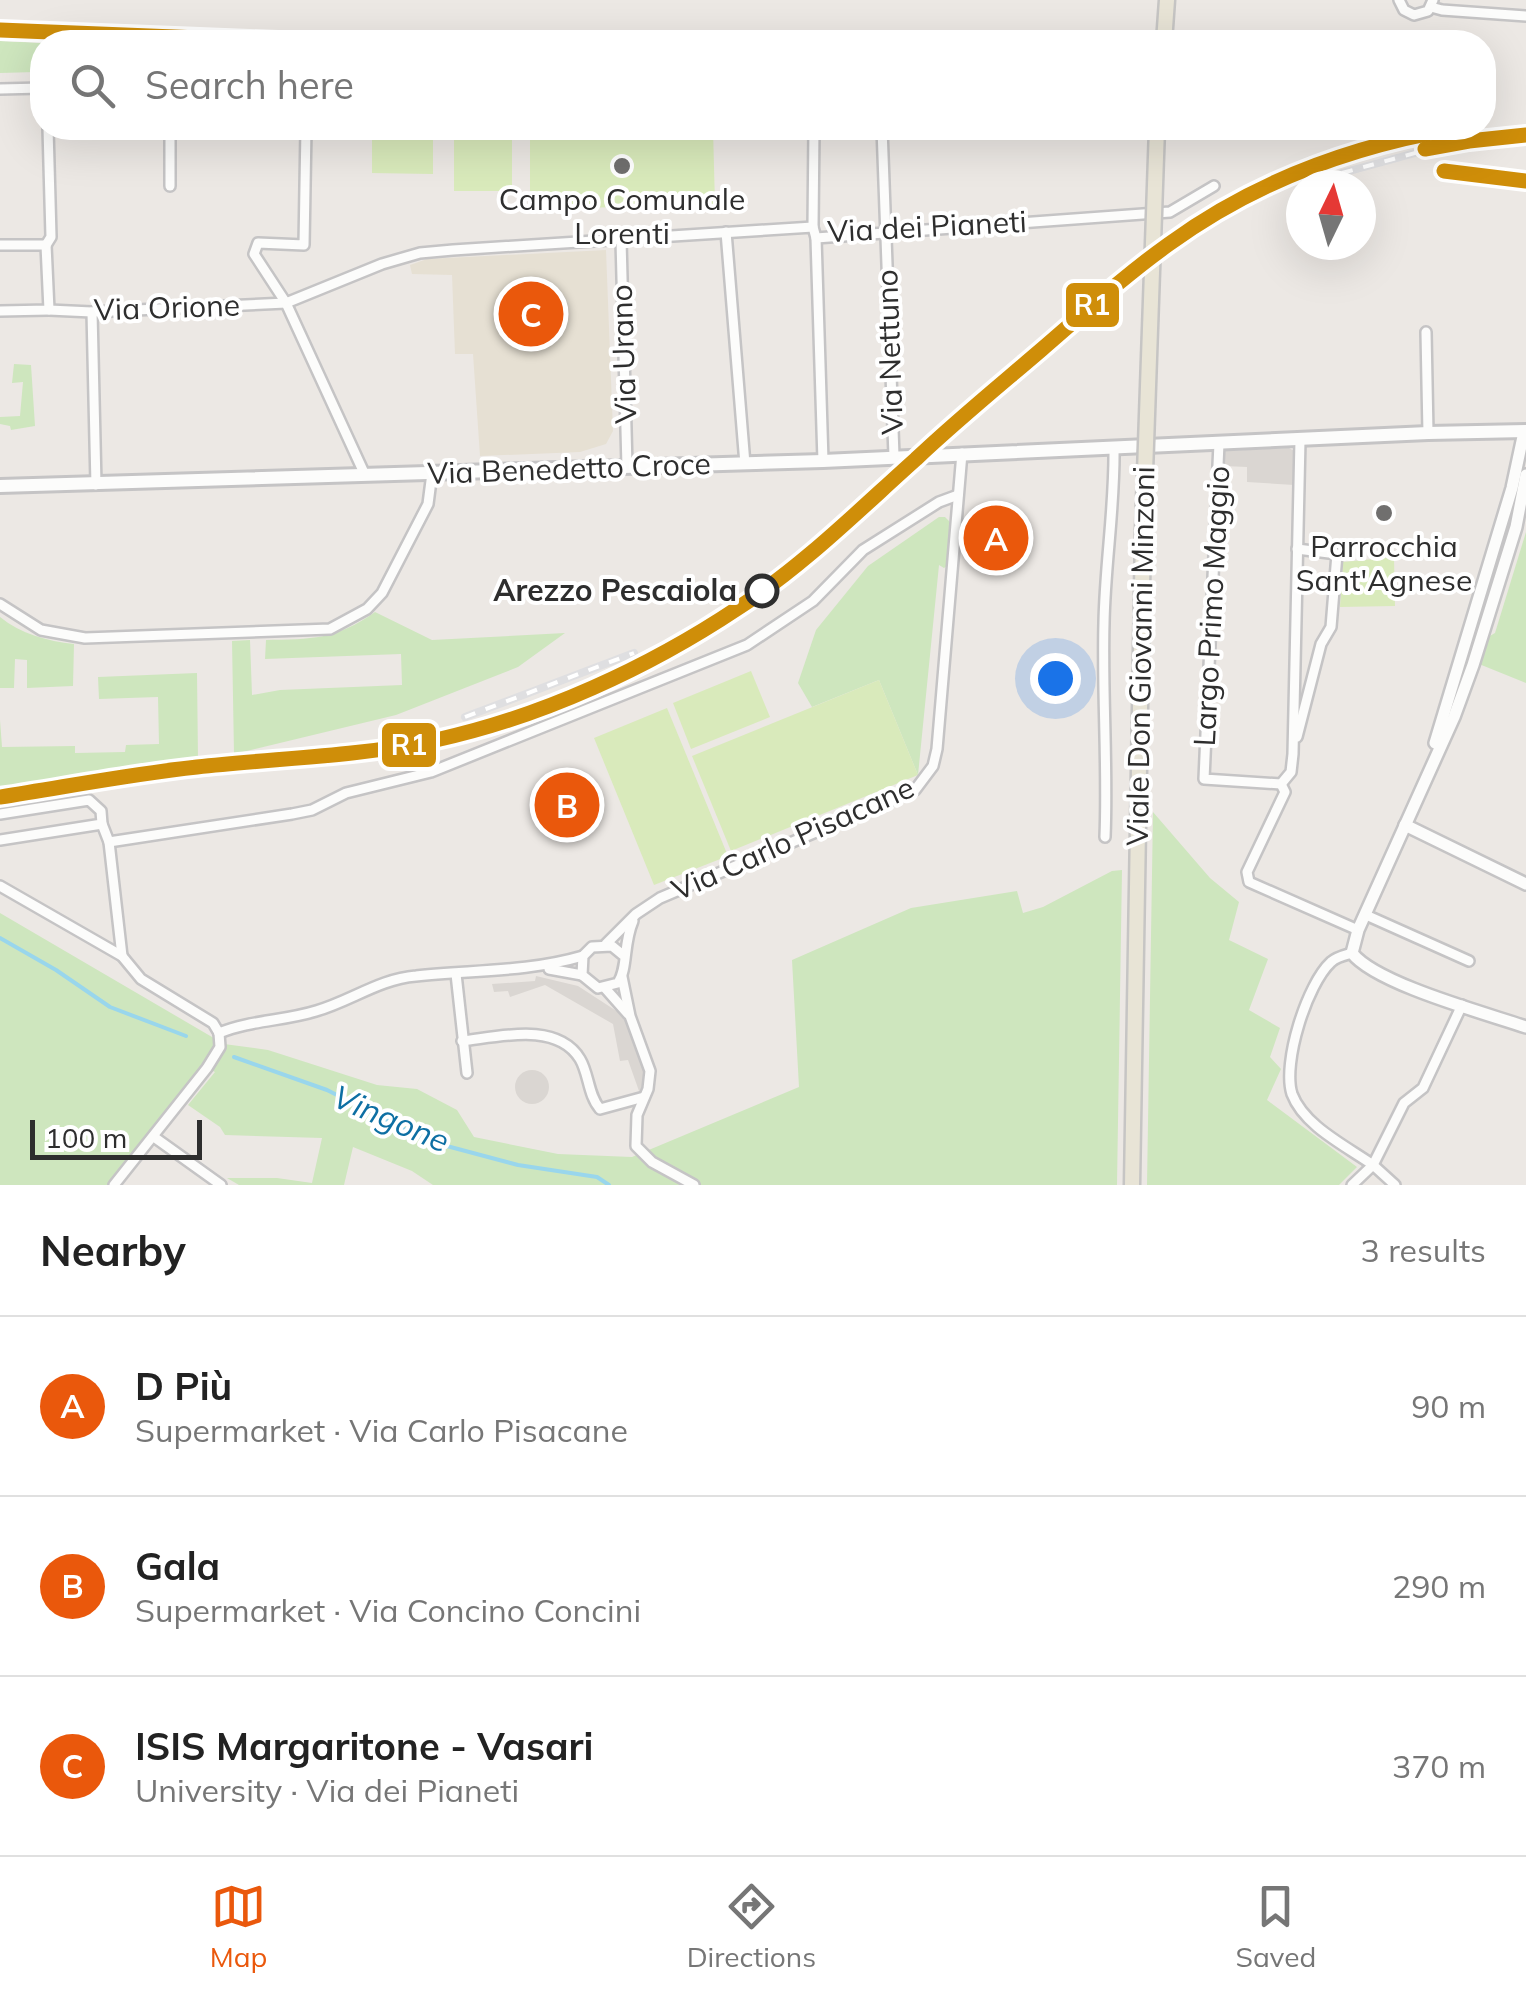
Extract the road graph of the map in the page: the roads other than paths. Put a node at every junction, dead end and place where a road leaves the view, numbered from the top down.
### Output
1 (1167, 0) edge
2 (1399, 0) edge
3 (1432, 3) edge
4 (1526, 16) edge
5 (1165, 30) edge
6 (30, 88) edge
7 (0, 89) edge
8 (48, 140) edge
9 (170, 140) edge
10 (306, 140) edge
11 (814, 140) edge
12 (882, 140) edge
13 (1158, 140) edge
14 (170, 186) dead end
15 (1214, 186) dead end
16 (726, 232) junction
17 (814, 233) junction
18 (886, 233) junction
19 (620, 240) junction
20 (46, 244) junction
21 (0, 245) edge
22 (286, 303) junction
23 (48, 310) junction
24 (0, 312) edge
25 (92, 312) junction
26 (1426, 332) dead end
27 (1501, 432) junction
28 (1428, 433) junction
29 (1525, 436) edge
30 (1300, 440) junction
31 (1219, 443) junction
32 (1114, 448) junction
33 (962, 453) junction
34 (894, 456) junction
35 (1518, 459) junction
36 (824, 461) junction
37 (745, 464) junction
38 (627, 468) junction
39 (432, 473) junction
40 (365, 475) junction
41 (1526, 475) edge
42 (96, 485) junction
43 (0, 486) edge
44 (958, 496) junction
45 (1297, 549) junction
46 (0, 604) edge
47 (1292, 754) junction
48 (1423, 780) junction
49 (1281, 784) junction
50 (0, 814) edge
51 (102, 824) junction
52 (1405, 825) junction
53 (1105, 837) dead end
54 (0, 840) edge
55 (109, 842) junction
56 (1526, 884) edge
57 (0, 886) edge
58 (636, 914) junction
59 (1366, 914) junction
60 (1358, 930) junction
61 (606, 944) junction
62 (1352, 953) junction
63 (122, 956) junction
64 (583, 956) junction
65 (623, 956) junction
66 (1469, 961) dead end
67 (541, 968) junction
68 (456, 974) junction
69 (582, 975) junction
70 (622, 977) junction
71 (606, 988) junction
72 (1462, 1005) junction
73 (630, 1016) junction
74 (1526, 1027) edge
75 (219, 1033) junction
76 (462, 1041) junction
77 (468, 1073) dead end
78 (644, 1097) junction
79 (154, 1137) junction
80 (1373, 1165) junction
81 (114, 1185) edge
82 (221, 1185) edge
83 (694, 1185) edge
84 (1132, 1185) edge
85 (1352, 1185) edge
86 (1394, 1185) edge

1 - 5 main road
2 - 3 street
3 - 4 street
6 - 7 street
8 - 20 street
9 - 14 street
10 - 22 street
11 - 17 street
12 - 18 street, Via Nettuno
13 - 84 main road, Viale Don Giovanni Minzoni, bridge
15 - 18 street, Via dei Pianeti
16 - 17 street, Via dei Pianeti
16 - 19 street, Via dei Pianeti
16 - 37 street
17 - 18 street, Via dei Pianeti
17 - 36 street
18 - 34 street, Via Nettuno
19 - 22 street, Via dei Pianeti
19 - 38 street, Via Urano
20 - 21 street
20 - 23 street
22 - 25 street, Via Orione
22 - 40 street
23 - 24 street, Via Orione
23 - 25 street, Via Orione
25 - 42 street
26 - 28 street
27 - 28 main road, Via Benedetto Croce
27 - 29 main road, Via Benedetto Croce
27 - 35 street
28 - 30 main road, Via Benedetto Croce
29 - 35 street
30 - 31 main road, Via Benedetto Croce
30 - 45 street
31 - 32 main road, Via Benedetto Croce
31 - 49 street, Largo Primo Maggio
32 - 33 main road, Via Benedetto Croce
32 - 53 street
33 - 34 main road, Via Benedetto Croce
33 - 44 street, Via Carlo Pisacane
34 - 36 main road, Via Benedetto Croce
35 - 48 street
36 - 37 main road, Via Benedetto Croce
37 - 38 main road, Via Benedetto Croce
38 - 39 main road, Via Benedetto Croce
39 - 40 main road, Via Benedetto Croce
39 - 46 street
40 - 42 main road, Via Benedetto Croce
41 - 48 street
42 - 43 main road, Via Benedetto Croce
44 - 55 street
44 - 58 street, Via Carlo Pisacane
45 - 47 street
45 - 47 street
47 - 49 street
48 - 52 street
49 - 60 street
50 - 51 street
51 - 54 street
51 - 55 street
52 - 56 street
52 - 59 street
55 - 63 street
57 - 63 street
58 - 61 street, Via Carlo Pisacane
58 - 65 street
59 - 60 street
59 - 66 street
60 - 62 street
61 - 64 street
61 - 65 street
62 - 72 street
62 - 80 street
63 - 75 street
64 - 67 street
64 - 69 street
65 - 70 street
67 - 68 street
67 - 69 street
68 - 75 street
68 - 76 street
69 - 71 street
70 - 71 street
70 - 73 street
71 - 73 street
72 - 74 street
72 - 80 street
73 - 78 street
75 - 79 street
76 - 77 street
76 - 78 street
78 - 83 street
79 - 81 street
79 - 82 street
80 - 85 street
80 - 86 street

